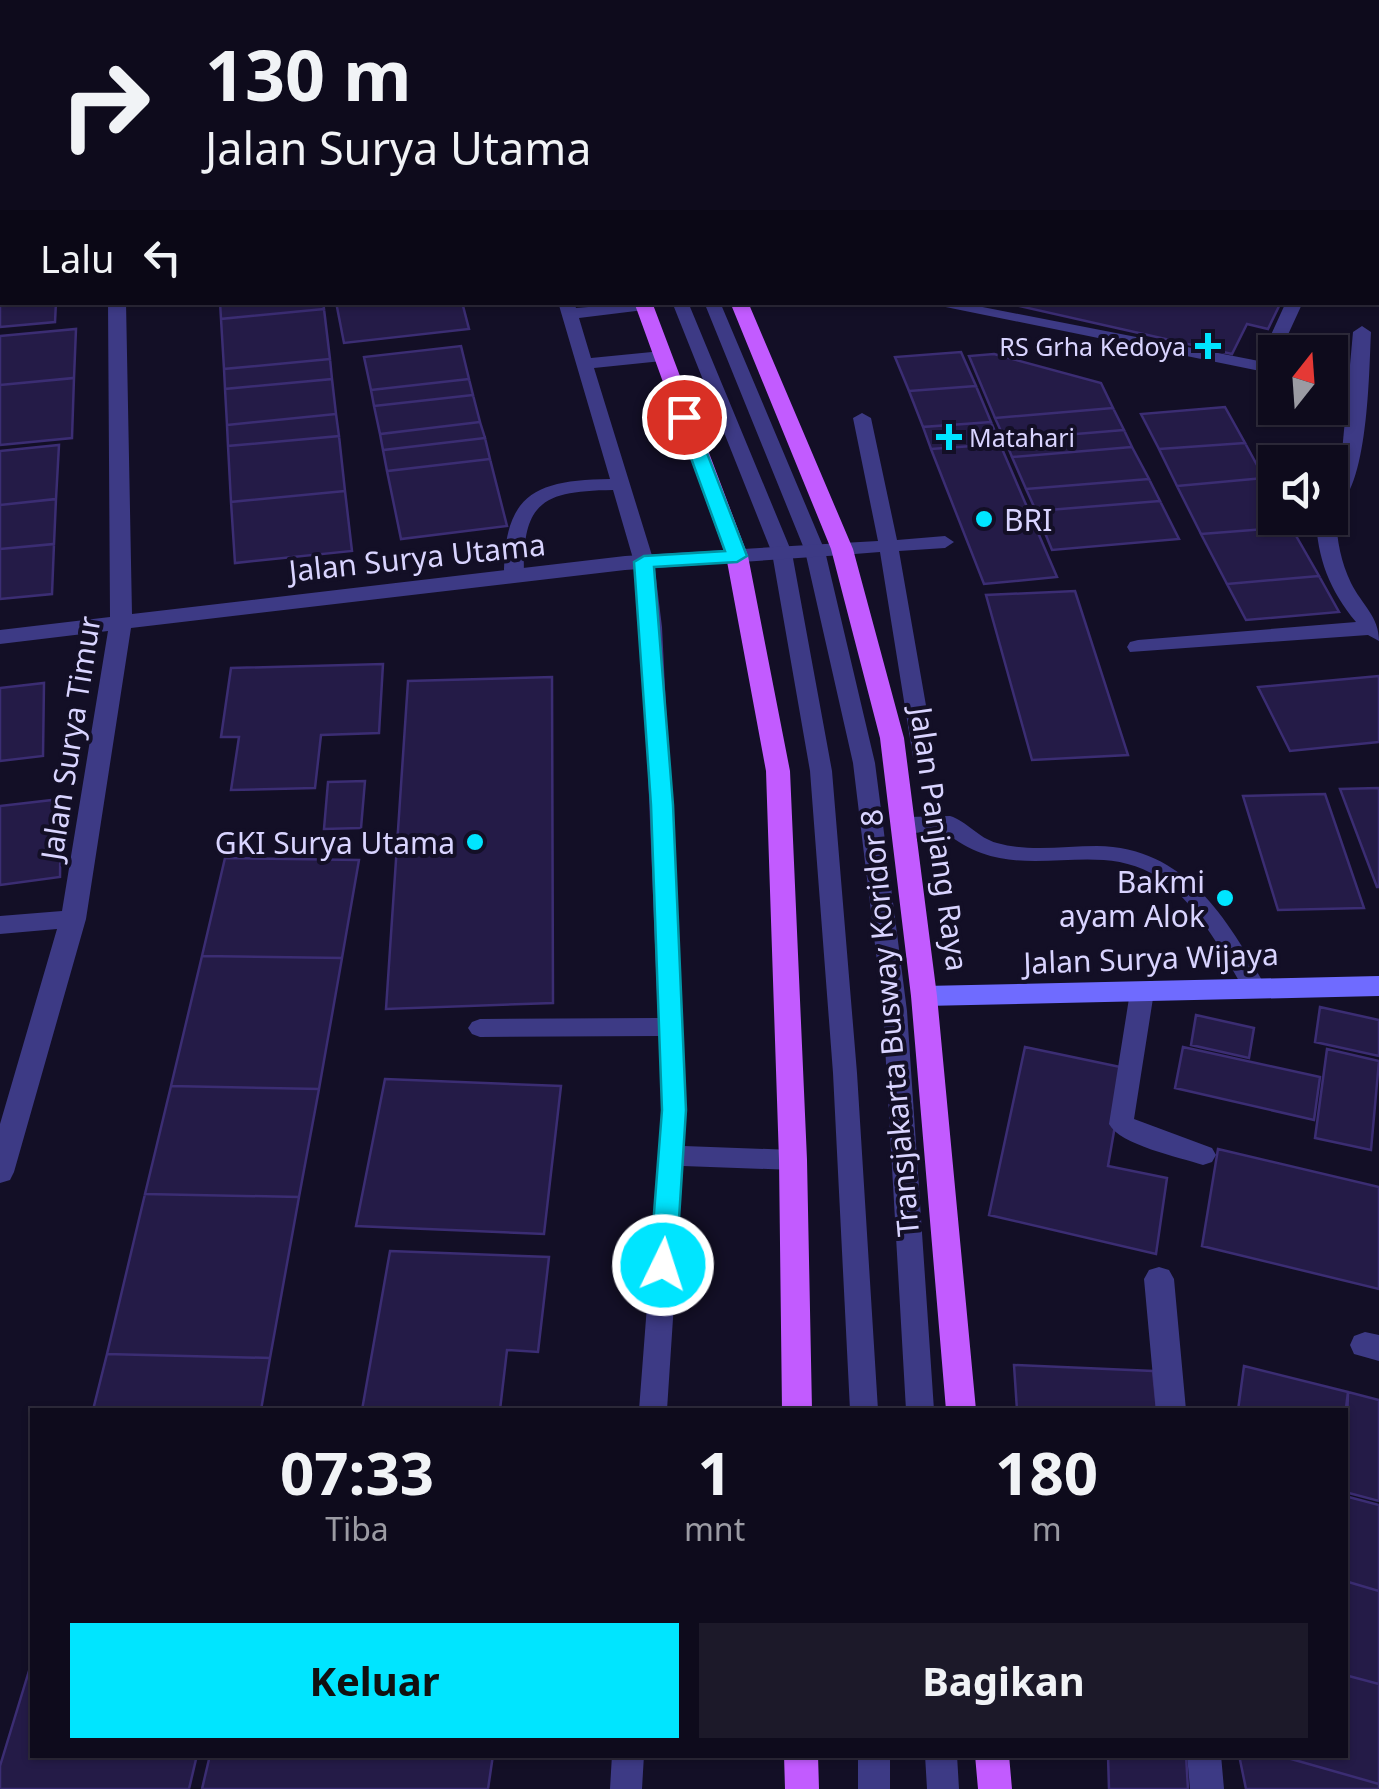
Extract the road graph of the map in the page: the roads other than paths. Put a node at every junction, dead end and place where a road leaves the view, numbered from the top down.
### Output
1 (117, 305) edge
2 (625, 305) edge
3 (644, 305) edge
4 (681, 305) edge
5 (713, 305) edge
6 (739, 305) edge
7 (944, 305) edge
8 (1294, 305) edge
9 (567, 308) edge
10 (1362, 332) dead end
11 (662, 356) junction
12 (585, 364) junction
13 (862, 418) dead end
14 (1348, 469) edge
15 (618, 484) junction
16 (1325, 535) edge
17 (945, 542) dead end
18 (889, 546) junction
19 (828, 550) junction
20 (782, 553) junction
21 (737, 556) junction
22 (644, 562) junction
23 (514, 576) junction
24 (121, 622) junction
25 (1376, 631) edge
26 (0, 637) edge
27 (1138, 648) dead end
28 (924, 757) dead end
29 (906, 825) junction
30 (73, 920) junction
31 (0, 925) edge
32 (1379, 986) edge
33 (1254, 987) junction
34 (1142, 992) junction
35 (924, 996) junction
36 (668, 1027) junction
37 (480, 1028) dead end
38 (1204, 1155) dead end
39 (671, 1156) junction
40 (793, 1160) junction
41 (0, 1172) edge
42 (1159, 1279) dead end
43 (652, 1408) edge
44 (796, 1408) edge
45 (864, 1408) edge
46 (920, 1408) edge
47 (961, 1408) edge
48 (1171, 1408) edge
49 (628, 1758) edge
50 (801, 1758) edge
51 (874, 1758) edge
52 (941, 1758) edge
53 (992, 1758) edge
54 (1204, 1758) edge
55 (626, 1789) edge
56 (802, 1789) edge
57 (874, 1789) edge
58 (944, 1789) edge
59 (995, 1789) edge
60 (1208, 1789) edge

1 - 24 street, Jalan Surya Timur
2 - 9 lane
3 - 11 main road
4 - 20 lane, Transjakarta Busway Koridor 8
5 - 19 lane, Transjakarta Busway Koridor 8
6 - 19 main road, Jalan Panjang Raya
7 - 8 lane
9 - 12 lane
10 - 14 street
11 - 12 lane
11 - 21 main road
12 - 15 lane
13 - 18 lane
15 - 22 lane
15 - 23 lane
16 - 25 street
17 - 18 lane
18 - 19 lane
18 - 28 lane
19 - 20 street, Jalan Surya Utama
19 - 29 main road, Jalan Panjang Raya
19 - 46 lane, Transjakarta Busway Koridor 8
20 - 21 street, Jalan Surya Utama
20 - 45 lane, Transjakarta Busway Koridor 8
21 - 22 street, Jalan Surya Utama
21 - 40 main road
22 - 23 street, Jalan Surya Utama
22 - 36 lane
23 - 24 street, Jalan Surya Utama
24 - 26 street, Jalan Surya Utama
24 - 30 street, Jalan Surya Timur
25 - 27 street
29 - 33 lane
29 - 35 main road, Jalan Panjang Raya
30 - 31 street
30 - 41 street, Jalan Surya Timur
32 - 33 street, Jalan Surya Wijaya
33 - 34 street, Jalan Surya Wijaya
34 - 35 street, Jalan Surya Wijaya
34 - 38 lane
35 - 47 main road, Jalan Panjang Raya
36 - 37 lane
36 - 39 lane
39 - 40 lane
39 - 43 lane
40 - 44 main road
42 - 48 street
49 - 55 lane
50 - 56 main road
51 - 57 lane
52 - 58 lane
53 - 59 main road
54 - 60 street

